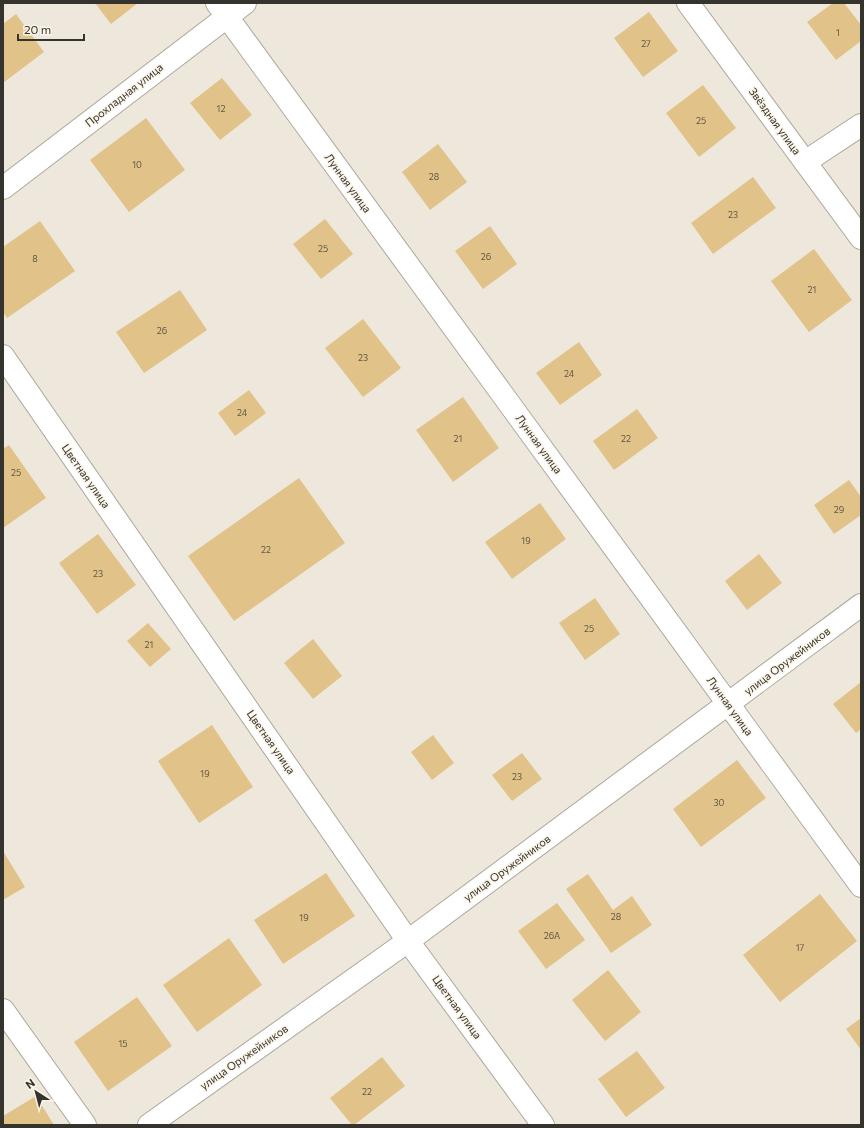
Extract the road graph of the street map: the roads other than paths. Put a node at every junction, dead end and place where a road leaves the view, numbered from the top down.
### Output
1 (245, 3) edge
2 (688, 3) edge
3 (222, 10) edge
4 (861, 125) edge
5 (805, 162) junction
6 (3, 188) edge
7 (861, 238) edge
8 (3, 356) edge
9 (861, 606) edge
10 (729, 705) junction
11 (861, 886) edge
12 (408, 941) junction
13 (3, 1010) edge
14 (85, 1125) edge
15 (149, 1125) edge
16 (543, 1125) edge

1 - 3 street, Прохладная улица
2 - 5 street, Звёздная улица
3 - 6 street, Прохладная улица
3 - 10 street, Лунная улица
4 - 5 street
5 - 7 street, Звёздная улица
8 - 12 street, Цветная улица
9 - 10 street, улица Оружейников
10 - 11 street, Лунная улица
10 - 12 street, улица Оружейников
12 - 15 street, улица Оружейников
12 - 16 street, Цветная улица
13 - 14 street

